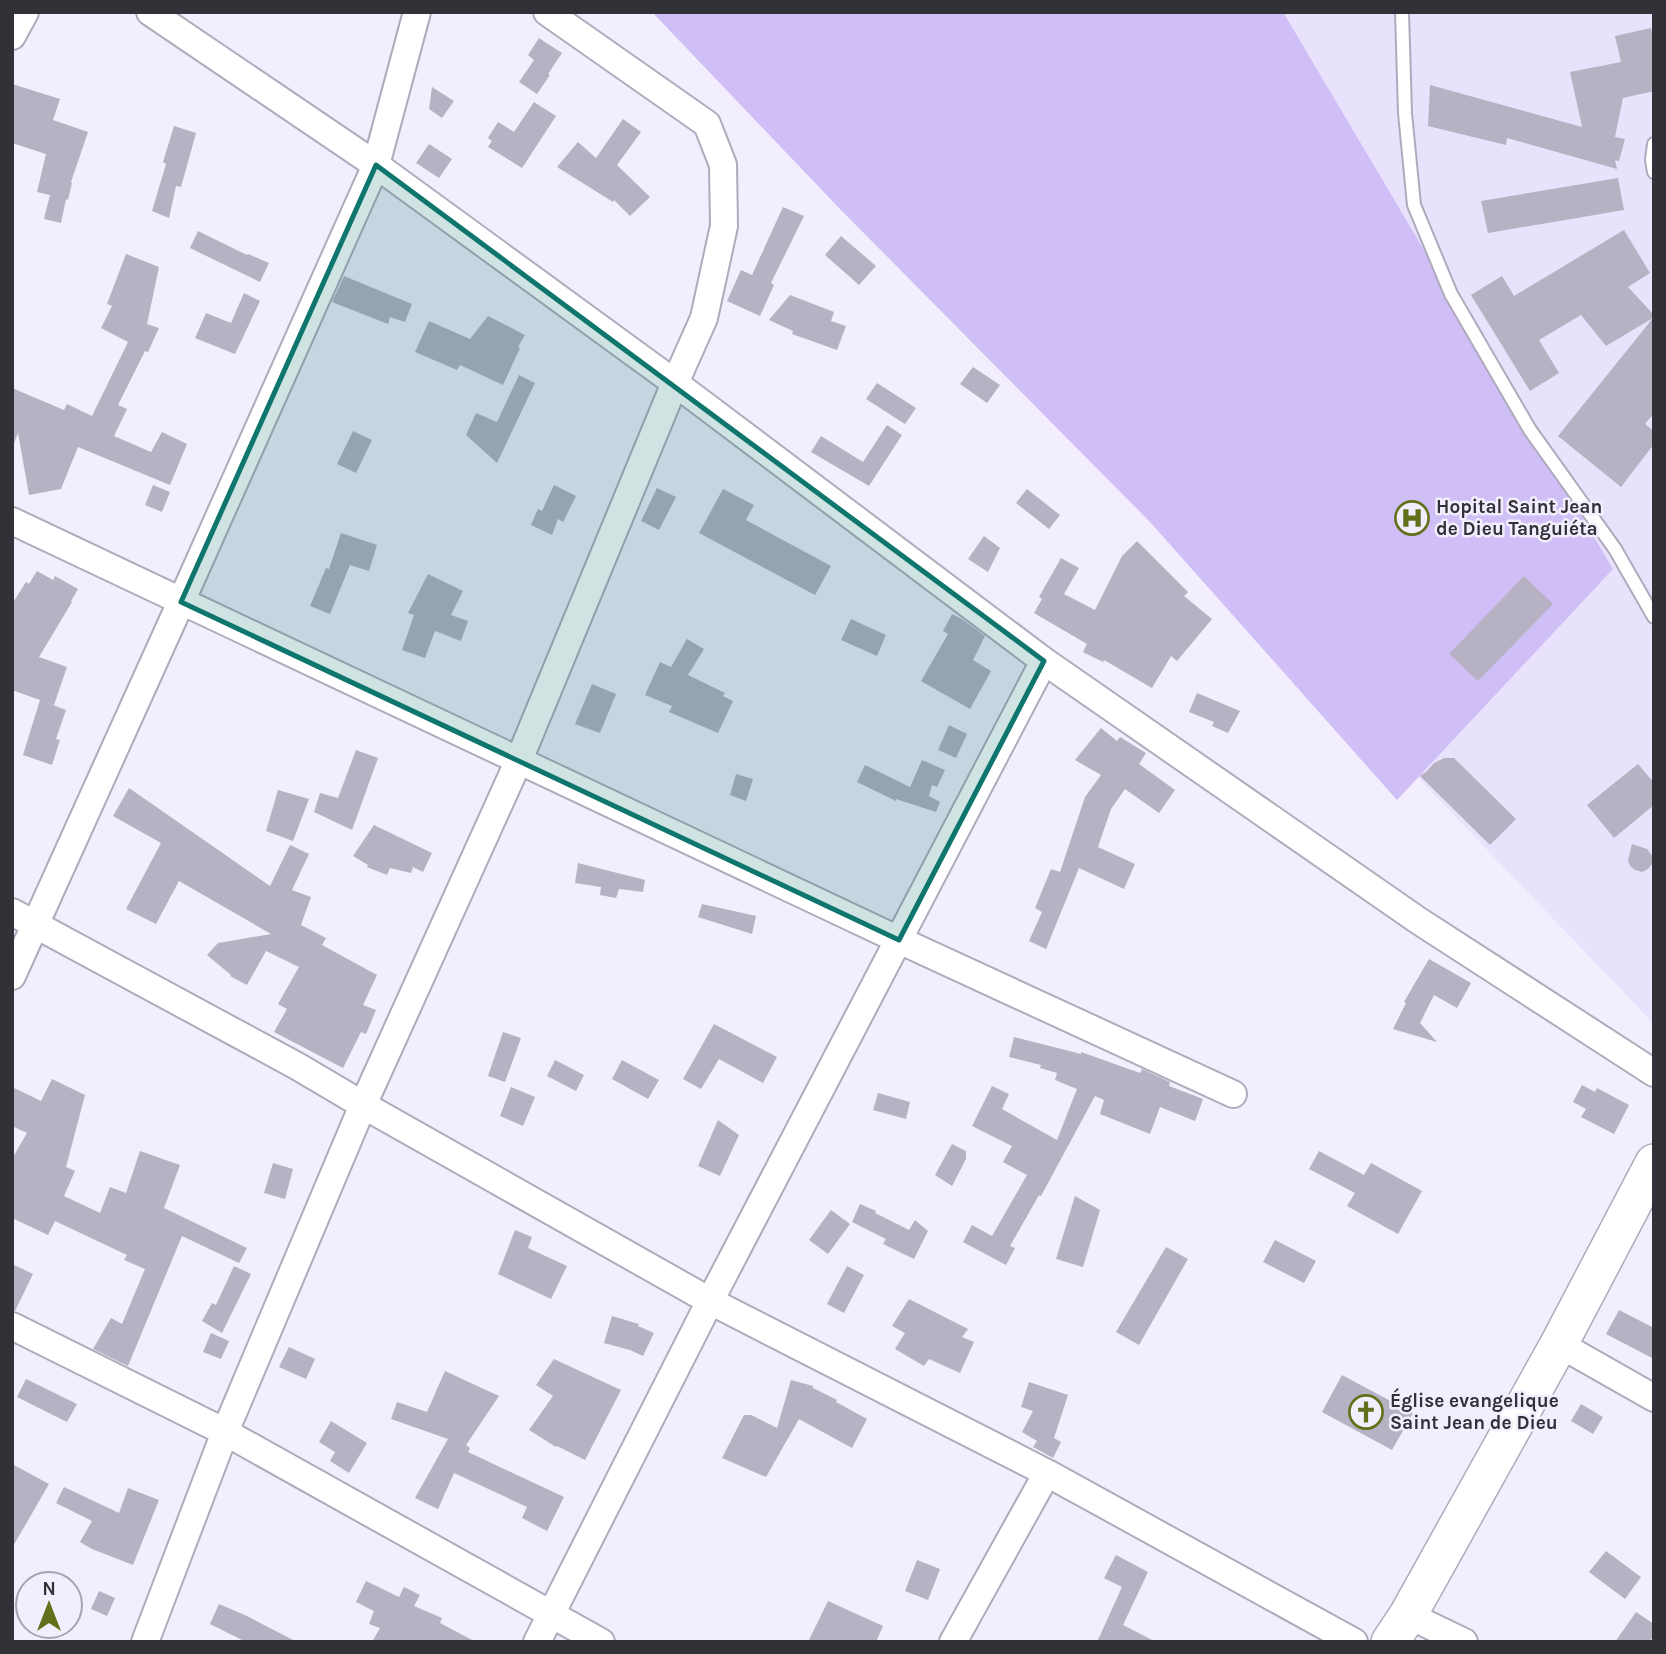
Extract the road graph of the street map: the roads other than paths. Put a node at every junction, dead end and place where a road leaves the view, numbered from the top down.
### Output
1 (25, 12) edge
2 (150, 12) edge
3 (417, 12) edge
4 (547, 12) edge
5 (1402, 12) edge
6 (12, 36) edge
7 (1654, 144) edge
8 (376, 165) junction
9 (1654, 172) edge
10 (675, 383) junction
11 (12, 522) edge
12 (181, 603) junction
13 (1654, 617) edge
14 (1044, 661) junction
15 (519, 760) junction
16 (23, 918) edge
17 (899, 940) junction
18 (12, 976) edge
19 (1654, 1073) edge
20 (1233, 1094) dead end
21 (363, 1105) junction
22 (1654, 1163) edge
23 (710, 1301) junction
24 (12, 1326) edge
25 (1559, 1344) junction
26 (1654, 1398) edge
27 (225, 1432) junction
28 (1047, 1473) junction
29 (552, 1614) junction
30 (1399, 1628) edge
31 (145, 1642) edge
32 (537, 1642) edge
33 (601, 1642) edge
34 (953, 1642) edge
35 (1354, 1642) edge
36 (1464, 1642) edge

1 - 6 street
2 - 8 street
3 - 8 street
4 - 10 street
5 - 13 lane
7 - 9 lane
8 - 10 street
8 - 12 street
10 - 14 street
10 - 15 street
11 - 12 street
12 - 15 street
12 - 16 street
14 - 17 street
14 - 19 street
15 - 17 street
15 - 21 street
16 - 18 street
16 - 21 street
17 - 20 street
17 - 23 street
21 - 23 street
21 - 27 street
22 - 25 main road
23 - 28 street
23 - 29 street
24 - 27 street
25 - 26 street
25 - 30 main road
27 - 29 street
27 - 31 street
28 - 34 street
28 - 35 street
29 - 32 street
29 - 33 street
30 - 36 street

